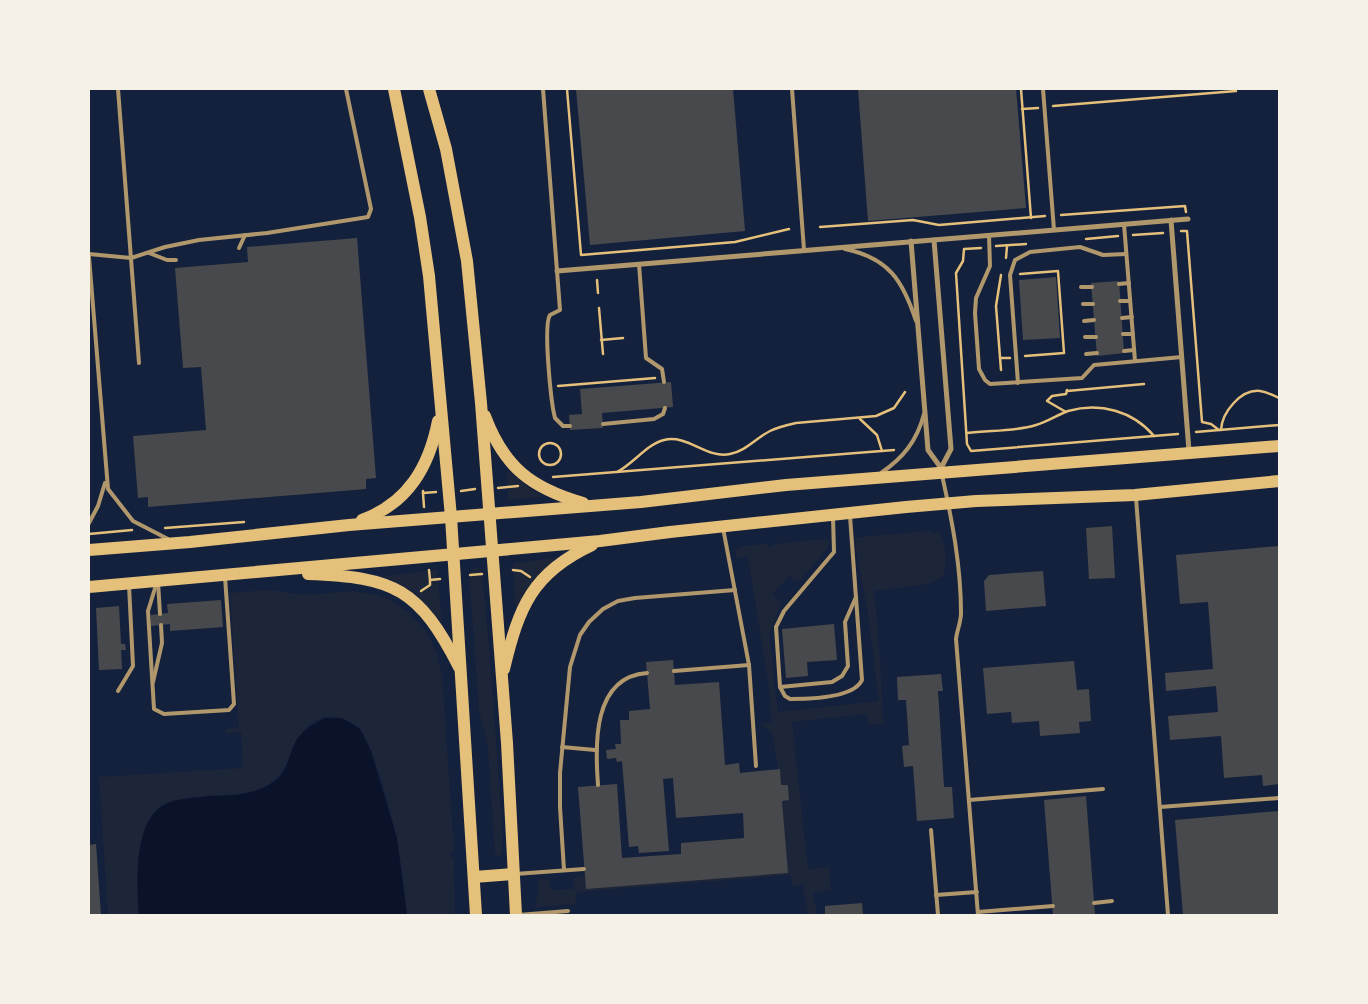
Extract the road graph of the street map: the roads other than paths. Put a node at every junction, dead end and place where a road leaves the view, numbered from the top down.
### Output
1 (118, 89) edge
2 (346, 89) edge
3 (394, 89) edge
4 (430, 89) edge
5 (542, 89) edge
6 (792, 89) edge
7 (1043, 89) edge
8 (1187, 219) road end
9 (1171, 220) junction
10 (1124, 224) junction
11 (1054, 230) junction
12 (989, 235) junction
13 (245, 236) junction
14 (934, 240) junction
15 (911, 241) junction
16 (238, 248) dead end
17 (838, 248) junction
18 (804, 250) junction
19 (149, 253) junction
20 (1126, 254) junction
21 (89, 256) edge
22 (131, 258) junction
23 (176, 260) dead end
24 (639, 264) junction
25 (557, 270) junction
26 (1129, 283) junction
27 (1119, 284) dead end
28 (1081, 287) dead end
29 (1092, 287) dead end
30 (1120, 301) dead end
31 (1130, 301) junction
32 (1083, 304) dead end
33 (1093, 304) dead end
34 (1132, 317) junction
35 (1122, 318) dead end
36 (1094, 320) dead end
37 (1084, 321) dead end
38 (918, 326) junction
39 (1123, 334) dead end
40 (1133, 334) junction
41 (1096, 337) dead end
42 (1085, 338) dead end
43 (1134, 350) junction
44 (1124, 351) dead end
45 (1097, 353) dead end
46 (1086, 354) dead end
47 (1182, 358) junction
48 (1135, 361) junction
49 (139, 363) dead end
50 (664, 380) road end
51 (1018, 383) junction
52 (481, 403) junction
53 (441, 406) junction
54 (665, 408) dead end
55 (925, 412) junction
56 (603, 424) dead end
57 (570, 426) dead end
58 (1279, 446) edge
59 (1190, 454) junction
60 (941, 470) junction
61 (872, 479) junction
62 (106, 481) junction
63 (1279, 481) edge
64 (1136, 496) junction
65 (949, 504) junction
66 (592, 505) junction
67 (850, 513) junction
68 (488, 514) junction
69 (833, 514) junction
70 (451, 517) junction
71 (89, 523) edge
72 (349, 525) junction
73 (723, 526) junction
74 (600, 541) junction
75 (181, 543) junction
76 (89, 550) edge
77 (491, 550) junction
78 (453, 553) junction
79 (248, 573) junction
80 (225, 575) junction
81 (158, 580) junction
82 (128, 583) junction
83 (89, 587) edge
84 (735, 590) junction
85 (856, 595) junction
86 (160, 614) dead end
87 (161, 625) dead end
88 (750, 665) junction
89 (674, 671) dead end
90 (462, 672) junction
91 (647, 673) dead end
92 (502, 681) junction
93 (152, 686) junction
94 (780, 687) junction
95 (118, 691) dead end
96 (562, 747) junction
97 (595, 750) junction
98 (756, 766) dead end
99 (598, 785) dead end
100 (1103, 789) dead end
101 (1279, 798) edge
102 (969, 800) junction
103 (1160, 808) junction
104 (931, 830) dead end
105 (584, 868) dead end
106 (564, 870) junction
107 (513, 874) junction
108 (474, 877) junction
109 (976, 892) junction
110 (936, 895) junction
111 (1112, 901) dead end
112 (1094, 902) dead end
113 (1053, 906) dead end
114 (568, 911) dead end
115 (978, 914) edge
116 (476, 915) edge
117 (517, 915) edge
118 (938, 915) edge
119 (1168, 915) edge

1 - 22 lane
2 - 13 lane
3 - 53 main road
4 - 52 main road
5 - 25 lane
6 - 18 lane
7 - 11 lane
8 - 9 street
9 - 10 street
9 - 47 street
10 - 11 street
10 - 20 lane
11 - 12 street
12 - 14 street
12 - 51 lane
13 - 16 lane
13 - 19 lane
14 - 15 street
14 - 60 street
15 - 17 street
15 - 38 street
17 - 18 street
17 - 38 lane
18 - 24 street
19 - 22 lane
19 - 23 lane
20 - 26 lane
20 - 51 lane
21 - 22 lane
21 - 62 lane
22 - 49 lane
24 - 25 street
24 - 50 lane
25 - 57 lane
26 - 27 lane
26 - 31 lane
28 - 29 lane
30 - 31 lane
31 - 34 lane
32 - 33 lane
34 - 35 lane
34 - 40 lane
36 - 37 lane
38 - 55 street
39 - 40 lane
40 - 43 lane
41 - 42 lane
43 - 44 lane
43 - 48 lane
45 - 46 lane
47 - 48 lane
47 - 59 street
48 - 51 lane
52 - 66 main road
52 - 68 main road
53 - 70 main road
53 - 72 main road
54 - 56 lane
55 - 60 street
55 - 61 lane
58 - 59 main road
59 - 60 main road
60 - 61 main road
60 - 65 lane
61 - 66 main road
62 - 71 lane
62 - 75 lane
63 - 64 main road
64 - 65 main road
64 - 103 lane
65 - 67 main road
65 - 102 lane
66 - 68 main road
67 - 69 main road
67 - 85 lane
68 - 70 main road
68 - 77 main road
69 - 73 main road
69 - 94 lane
70 - 72 main road
70 - 78 main road
72 - 75 main road
73 - 74 main road
73 - 84 lane
74 - 77 main road
74 - 92 main road
75 - 76 main road
77 - 78 main road
77 - 92 main road
78 - 79 main road
78 - 90 main road
79 - 80 main road
79 - 90 main road
80 - 81 main road
80 - 93 lane
81 - 82 main road
81 - 86 lane
81 - 93 lane
82 - 83 main road
82 - 95 lane
84 - 88 lane
84 - 96 lane
85 - 94 lane
85 - 94 lane
87 - 93 lane
88 - 89 lane
88 - 98 lane
90 - 108 main road
91 - 97 lane
92 - 107 main road
96 - 97 lane
96 - 106 lane
97 - 99 lane
100 - 102 lane
101 - 103 lane
102 - 109 lane
103 - 119 lane
104 - 110 lane
105 - 106 lane
106 - 107 lane
107 - 108 main road
107 - 117 main road
108 - 116 main road
109 - 110 lane
109 - 115 lane
110 - 118 lane
111 - 112 lane
113 - 115 lane
114 - 117 lane

